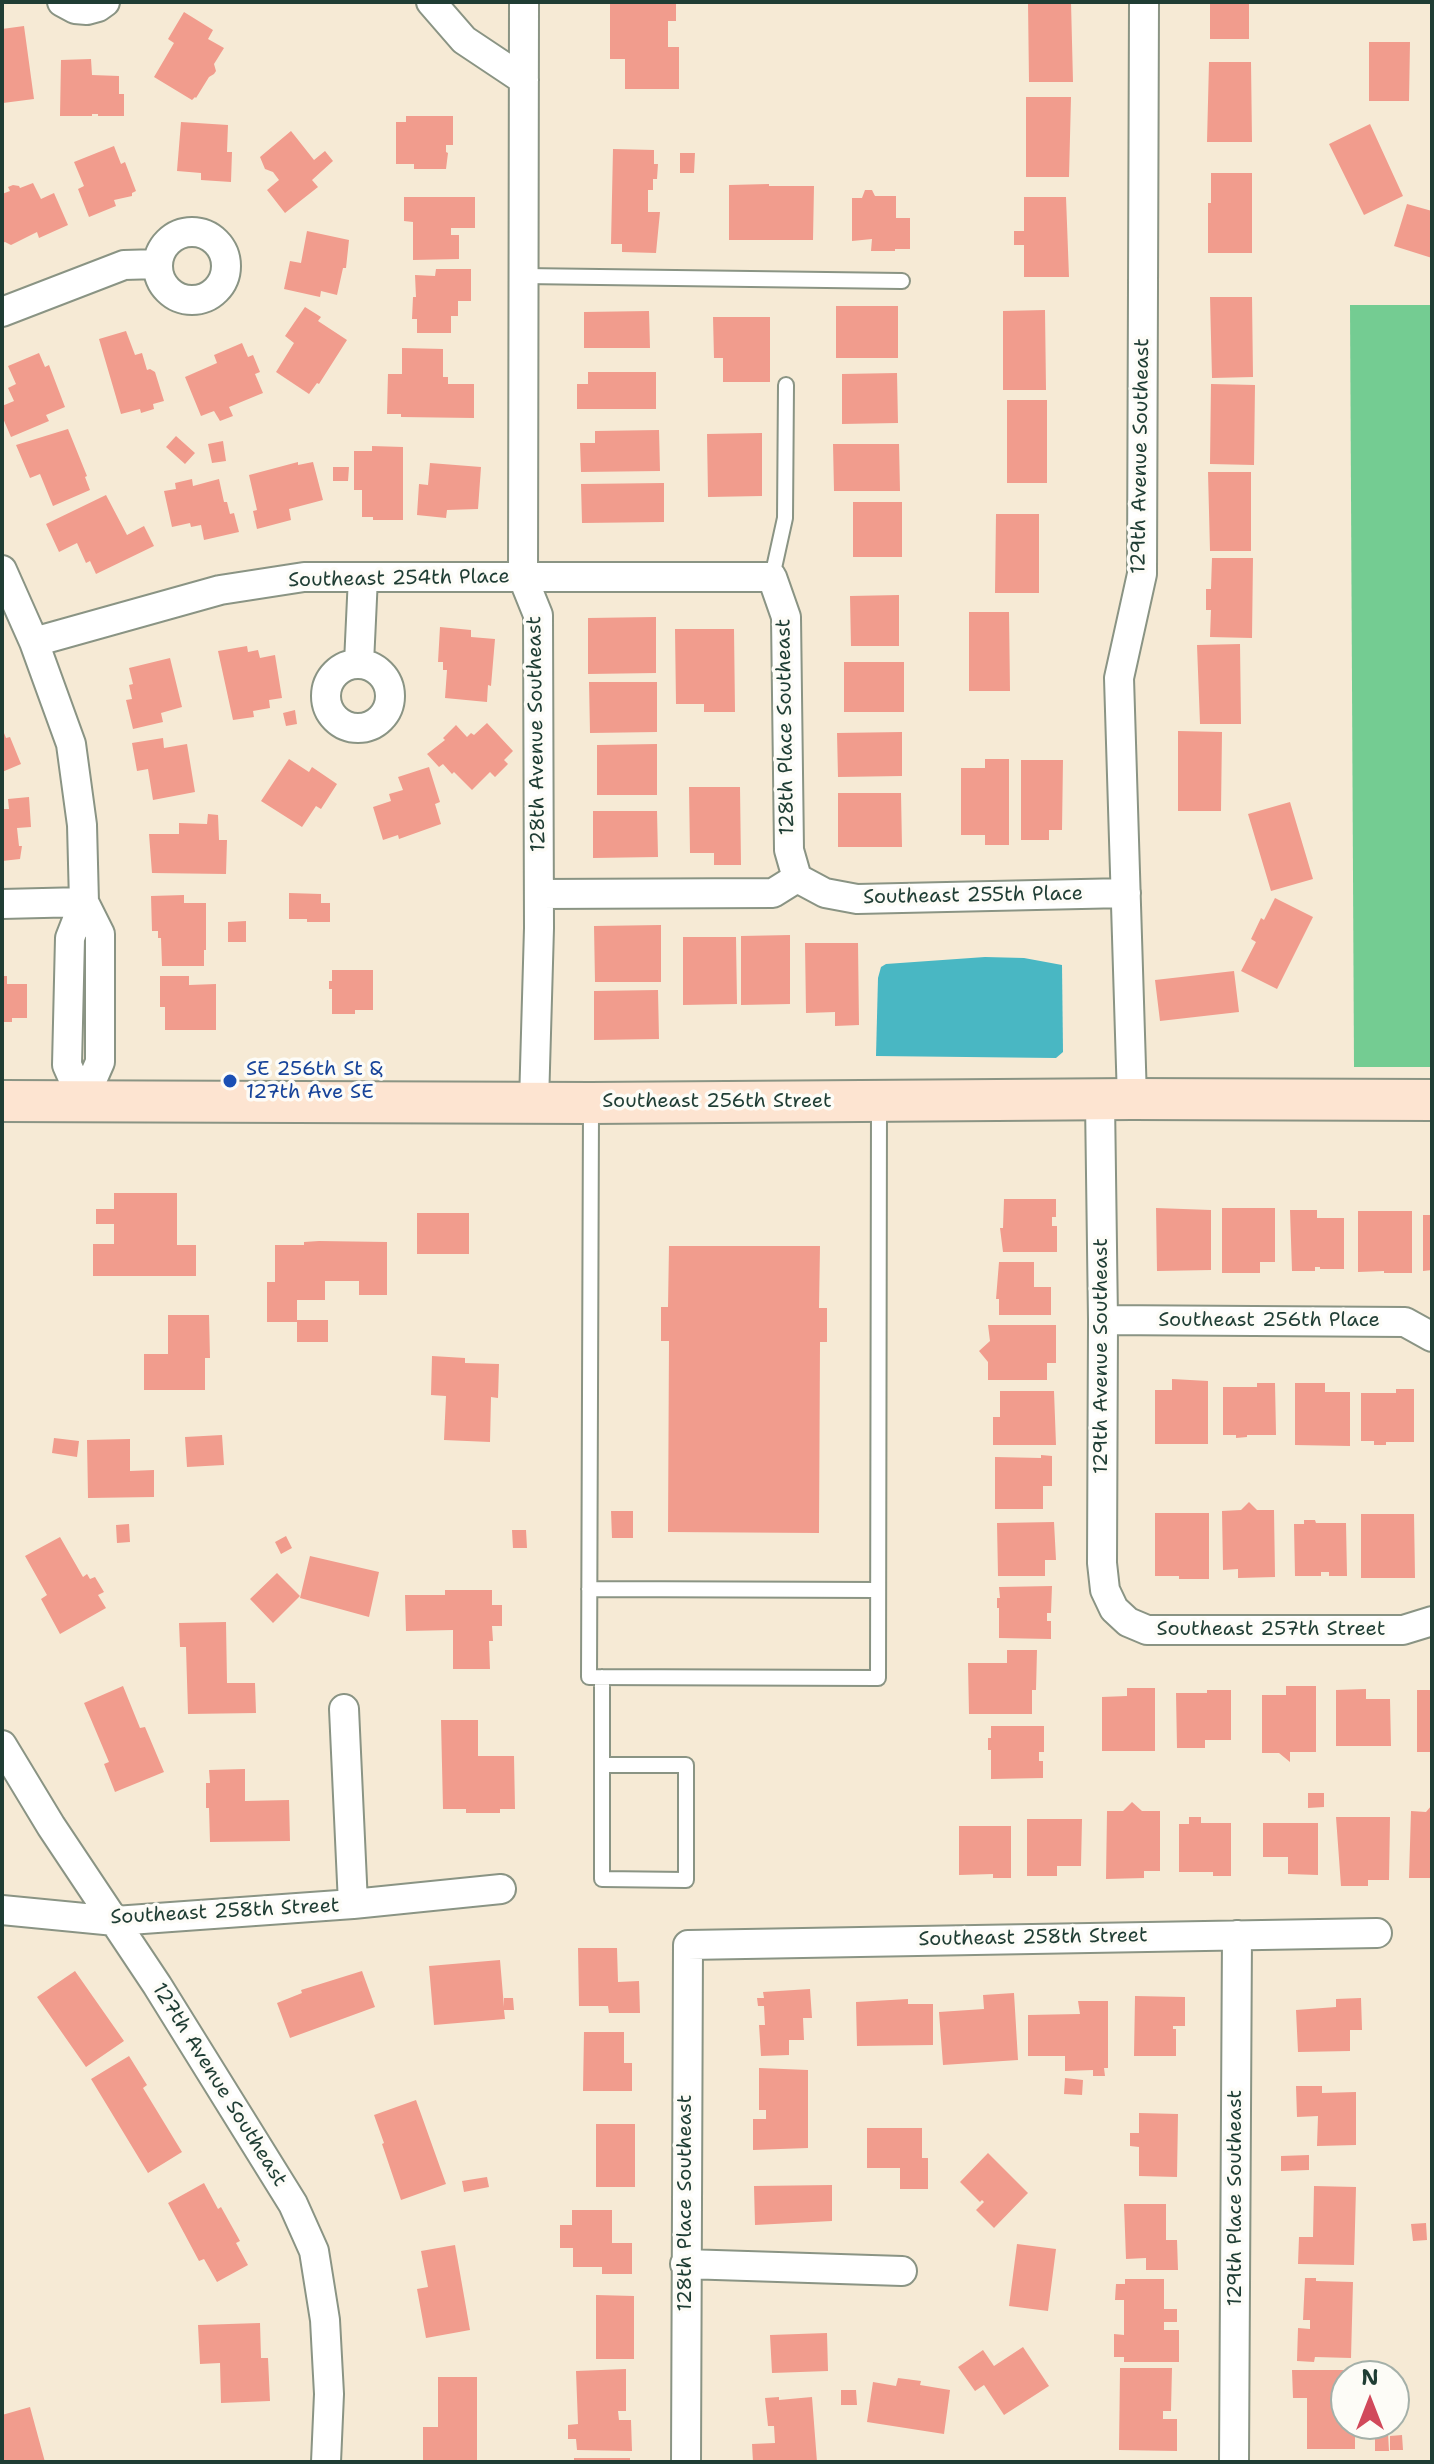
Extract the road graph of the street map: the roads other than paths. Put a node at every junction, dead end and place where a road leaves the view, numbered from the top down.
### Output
1 (62, 2) edge
2 (105, 2) edge
3 (431, 2) edge
4 (524, 2) edge
5 (1144, 2) edge
6 (524, 80) junction
7 (158, 264) dead end
8 (524, 276) junction
9 (902, 281) dead end
10 (2, 312) edge
11 (786, 385) dead end
12 (2, 570) edge
13 (363, 577) junction
14 (772, 577) junction
15 (523, 578) junction
16 (34, 642) junction
17 (359, 663) dead end
18 (797, 878) junction
19 (1126, 893) junction
20 (539, 894) junction
21 (84, 902) junction
22 (2, 904) edge
23 (1116, 1100) junction
24 (1432, 1100) edge
25 (2, 1101) edge
26 (83, 1101) junction
27 (879, 1102) junction
28 (534, 1103) junction
29 (591, 1103) junction
30 (1103, 1320) junction
31 (1432, 1337) edge
32 (589, 1589) junction
33 (878, 1590) junction
34 (1114, 1609) joint
35 (1432, 1621) edge
36 (602, 1677) junction
37 (344, 1709) dead end
38 (2, 1745) edge
39 (602, 1765) junction
40 (501, 1889) dead end
41 (353, 1904) junction
42 (2, 1910) edge
43 (115, 1921) junction
44 (1377, 1933) dead end
45 (1237, 1935) junction
46 (688, 1945) joint
47 (685, 2264) junction
48 (902, 2271) dead end
49 (326, 2462) edge
50 (686, 2462) edge
51 (1234, 2462) edge

1 - 2 street
3 - 6 street
4 - 6 street, 128th Avenue Southeast
5 - 19 street, 129th Avenue Southeast
6 - 8 street, 128th Avenue Southeast
7 - 10 street
8 - 9 lane
8 - 15 street, 128th Avenue Southeast
11 - 14 lane
12 - 16 street
13 - 15 street, Southeast 254th Place
13 - 16 street, Southeast 254th Place
13 - 17 street
14 - 15 street, Southeast 254th Place
14 - 18 street, 128th Place Southeast
15 - 20 street, 128th Avenue Southeast
16 - 21 street
18 - 19 street, Southeast 255th Place
18 - 20 street
19 - 23 street, 129th Avenue Southeast
20 - 28 street, 128th Avenue Southeast
21 - 22 street
21 - 26 street
23 - 24 main road, Southeast 256th Street
23 - 27 main road, Southeast 256th Street
23 - 30 street, 129th Avenue Southeast
25 - 26 main road, Southeast 256th Street
26 - 28 main road, Southeast 256th Street
27 - 29 main road, Southeast 256th Street
27 - 33 lane
28 - 29 main road, Southeast 256th Street
29 - 32 lane
30 - 31 street, Southeast 256th Place
30 - 34 street, 129th Avenue Southeast
32 - 33 lane
32 - 36 lane
33 - 36 lane
34 - 35 street, Southeast 257th Street
36 - 39 lane
37 - 41 street, Southeast 258th Street
38 - 43 street, 127th Avenue Southeast
39 - 39 lane
40 - 41 street, Southeast 258th Street
41 - 43 street, Southeast 258th Street
42 - 43 street, Southeast 258th Street
43 - 49 street, 127th Avenue Southeast
44 - 45 street, Southeast 258th Street
45 - 46 street, Southeast 258th Street
45 - 51 street, 129th Place Southeast
46 - 47 street, 128th Place Southeast
47 - 48 street
47 - 50 street, 128th Place Southeast

